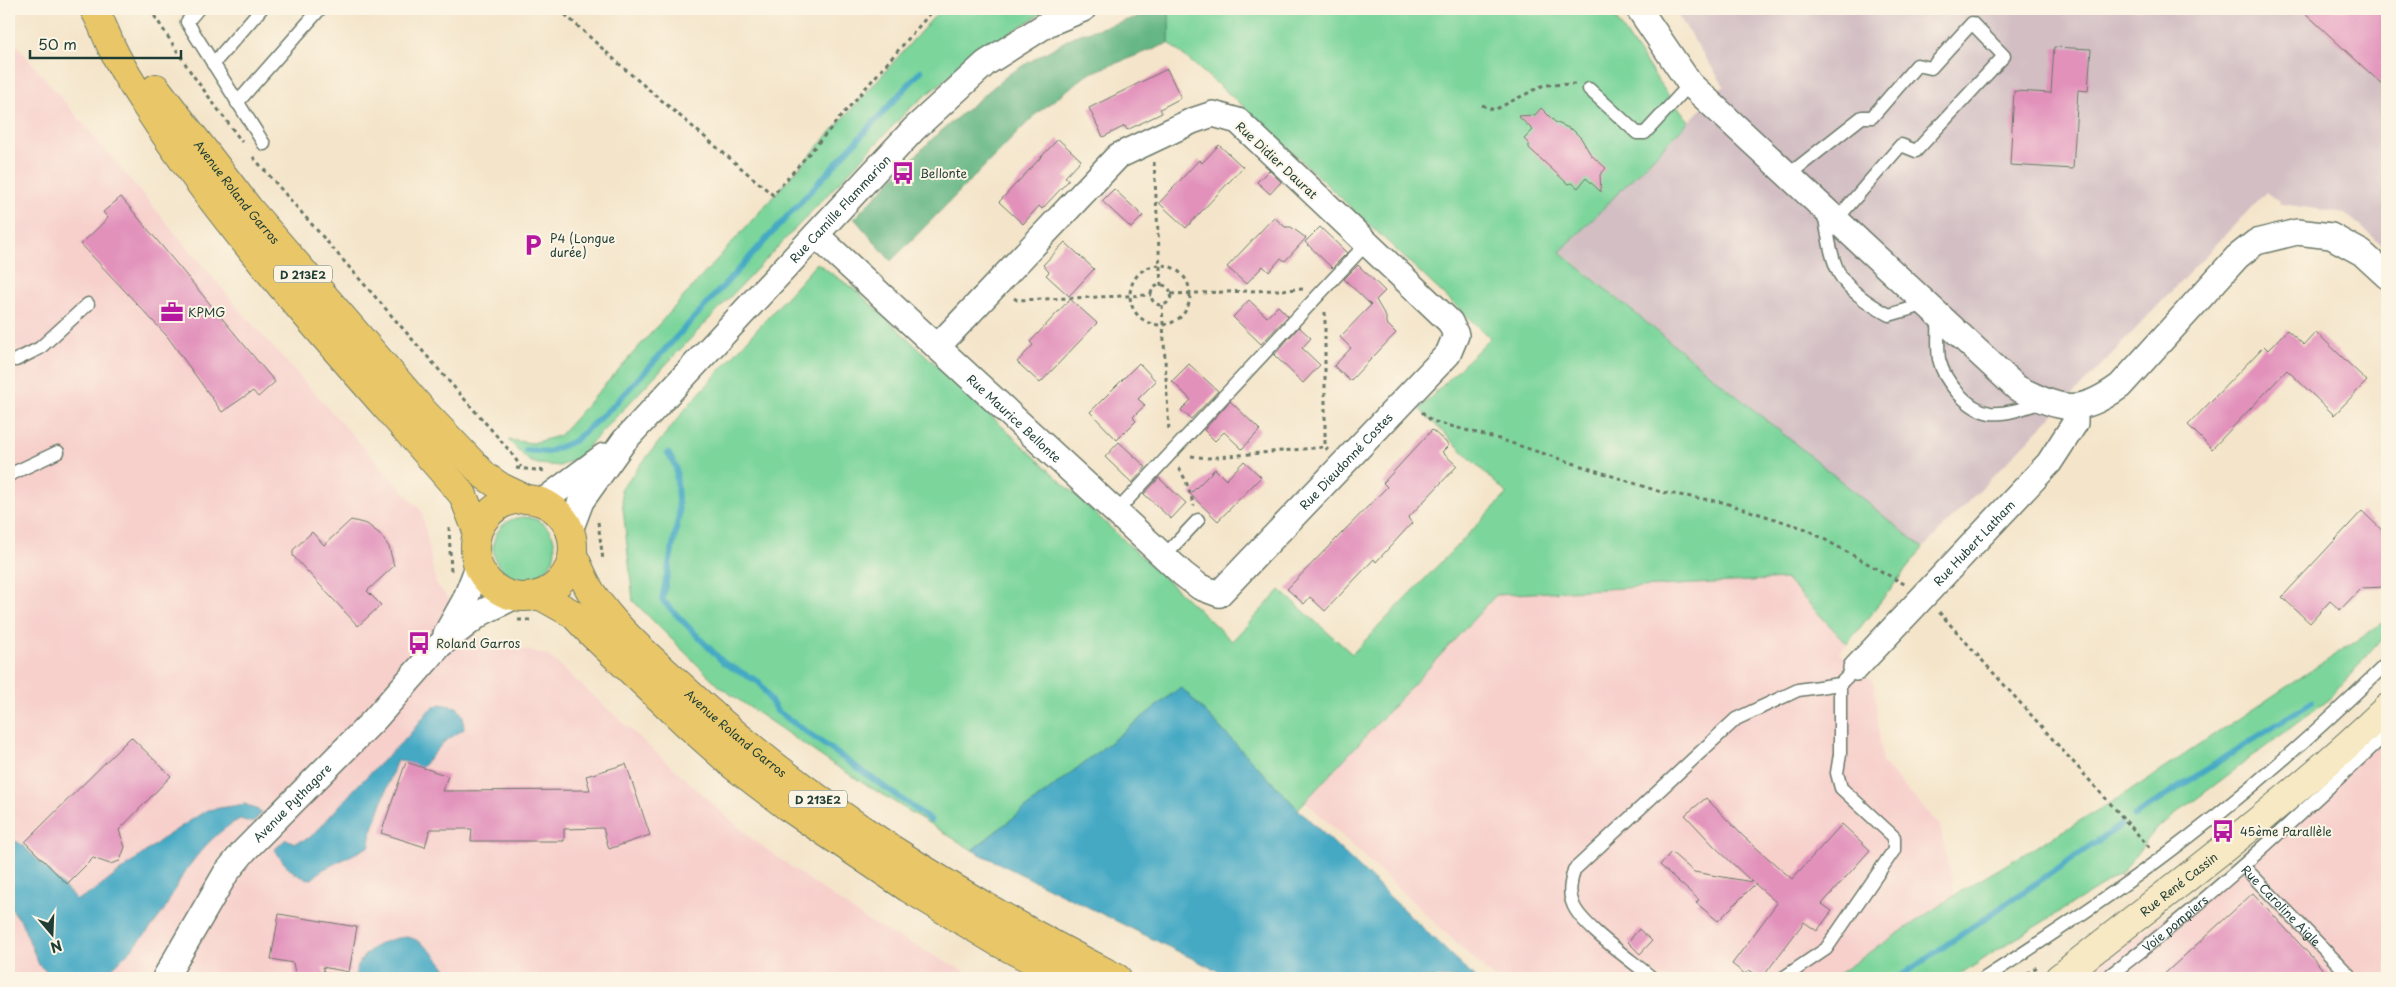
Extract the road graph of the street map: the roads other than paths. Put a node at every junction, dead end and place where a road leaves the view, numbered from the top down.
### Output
1 (198, 9) edge
2 (261, 9) edge
3 (320, 9) edge
4 (1082, 9) edge
5 (1639, 9) edge
6 (99, 17) edge
7 (213, 64) junction
8 (1690, 84) junction
9 (1589, 89) road end
10 (238, 103) junction
11 (264, 144) dead end
12 (1787, 176) junction
13 (1829, 214) junction
14 (816, 235) junction
15 (1366, 243) junction
16 (2387, 276) edge
17 (88, 304) dead end
18 (1932, 309) junction
19 (1450, 322) joint
20 (938, 346) junction
21 (16, 360) dead end
22 (2043, 401) junction
23 (2075, 408) junction
24 (624, 441) junction
25 (58, 452) dead end
26 (9, 474) edge
27 (534, 500) junction
28 (1116, 512) junction
29 (1198, 520) road end
30 (477, 531) junction
31 (572, 542) junction
32 (1164, 556) junction
33 (478, 567) junction
34 (1219, 594) joint
35 (527, 608) junction
36 (440, 644) junction
37 (2387, 663) edge
38 (1848, 676) junction
39 (2387, 708) edge
40 (2387, 733) edge
41 (2243, 866) junction
42 (165, 978) edge
43 (1066, 978) edge
44 (1118, 978) edge
45 (1652, 978) edge
46 (1783, 978) edge
47 (1986, 978) edge
48 (2059, 978) edge
49 (2106, 978) edge
50 (2352, 978) edge

1 - 7 lane
2 - 7 lane
3 - 10 lane
4 - 14 street, Rue Camille Flammarion
5 - 8 street
6 - 27 main road, Avenue Roland Garros / D 213E2
6 - 30 main road, Avenue Roland Garros / D 213E2
7 - 10 lane
8 - 9 lane
8 - 12 street
10 - 11 lane
12 - 13 street
12 - 13 lane
13 - 18 street
13 - 18 lane
14 - 20 street, Rue Maurice Bellonte
14 - 24 street, Rue Camille Flammarion
15 - 19 street, Rue Didier Daurat
15 - 20 street, Rue Didier Daurat
15 - 28 lane
16 - 23 street
17 - 21 lane
18 - 22 street
18 - 22 lane
19 - 34 street, Rue Dieudonné Costes
20 - 28 street, Rue Maurice Bellonte
22 - 23 street
23 - 38 street, Rue Hubert Latham
24 - 27 street, Rue Camille Flammarion
24 - 31 street, Rue Camille Flammarion
25 - 26 lane
27 - 30 main road
27 - 31 main road
28 - 32 street, Rue Maurice Bellonte
29 - 32 lane
30 - 33 main road
31 - 35 main road
31 - 44 main road, Avenue Roland Garros / D 213E2
32 - 34 street, Rue Maurice Bellonte
33 - 35 main road
33 - 36 street, Avenue Pythagore
35 - 36 street, Avenue Pythagore
35 - 43 main road, Avenue Roland Garros / D 213E2
36 - 42 street, Avenue Pythagore
37 - 47 lane
38 - 45 lane
38 - 46 lane
39 - 48 street, Rue René Cassin
40 - 41 lane, Rue Caroline Aigle
41 - 49 lane, Voie pompiers
41 - 50 lane, Rue Caroline Aigle

